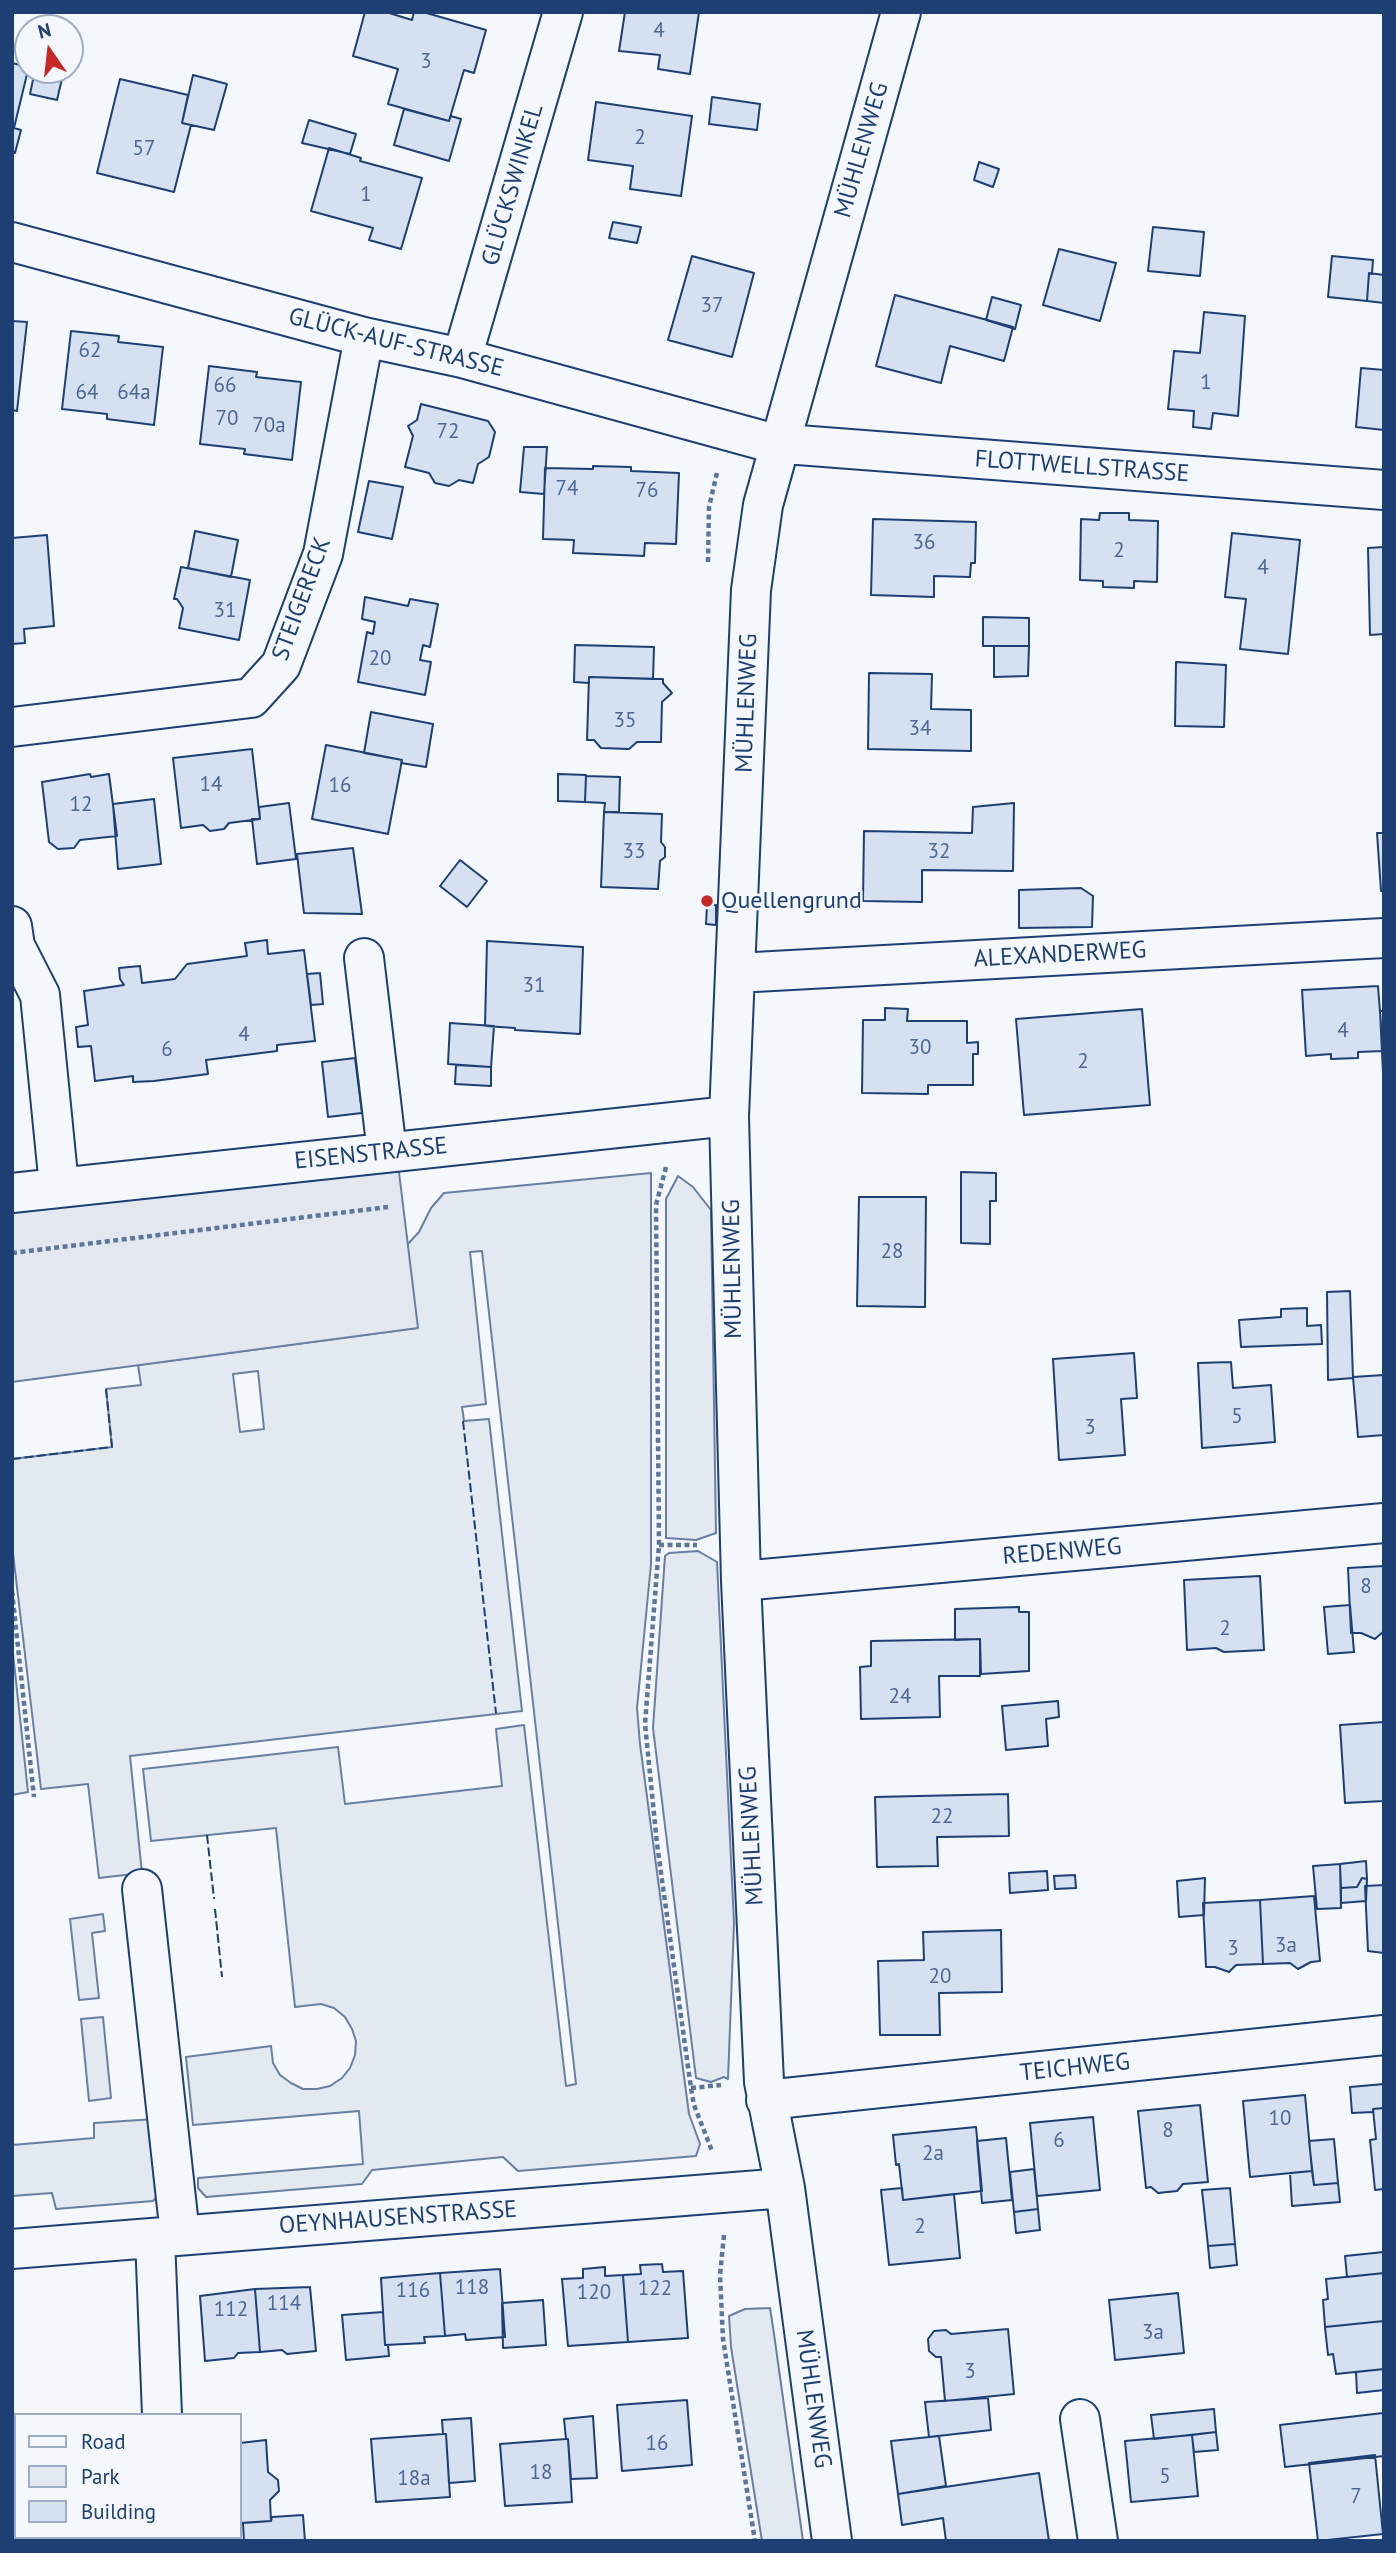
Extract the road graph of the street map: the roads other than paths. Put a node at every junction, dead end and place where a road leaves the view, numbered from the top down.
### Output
1 (563, 12) edge
2 (901, 12) edge
3 (12, 242) edge
4 (364, 337) junction
5 (462, 358) junction
6 (780, 444) junction
7 (1384, 490) edge
8 (12, 727) edge
9 (12, 926) edge
10 (1384, 937) edge
11 (363, 958) dead end
12 (736, 973) junction
13 (729, 1116) junction
14 (387, 1152) junction
15 (59, 1186) junction
16 (12, 1193) edge
17 (1384, 1523) edge
18 (741, 1581) junction
19 (142, 1889) dead end
20 (1384, 2035) edge
21 (766, 2100) junction
22 (785, 2188) junction
23 (167, 2236) junction
24 (12, 2249) edge
25 (162, 2413) edge
26 (1080, 2419) dead end
27 (832, 2541) edge
28 (1098, 2541) edge

1 - 5 street, GLÜCKSWINKEL
2 - 6 street, MÜHLENWEG
3 - 4 street, GLÜCK-AUF-STRASSE
4 - 5 street, GLÜCK-AUF-STRASSE
4 - 8 street, STEIGERECK
5 - 6 street, GLÜCK-AUF-STRASSE
6 - 7 street, FLOTTWELLSTRASSE
6 - 12 street, MÜHLENWEG
9 - 15 street
10 - 12 street, ALEXANDERWEG
11 - 14 street
12 - 13 street, MÜHLENWEG
13 - 14 street, EISENSTRASSE
13 - 18 street, MÜHLENWEG
14 - 15 street, EISENSTRASSE
15 - 16 street, EISENSTRASSE
17 - 18 street, REDENWEG
18 - 21 street, MÜHLENWEG
19 - 23 street
20 - 21 street, TEICHWEG
21 - 22 street, MÜHLENWEG
22 - 23 street, OEYNHAUSENSTRASSE
22 - 27 street, MÜHLENWEG
23 - 24 street, OEYNHAUSENSTRASSE
23 - 25 street
26 - 28 street

